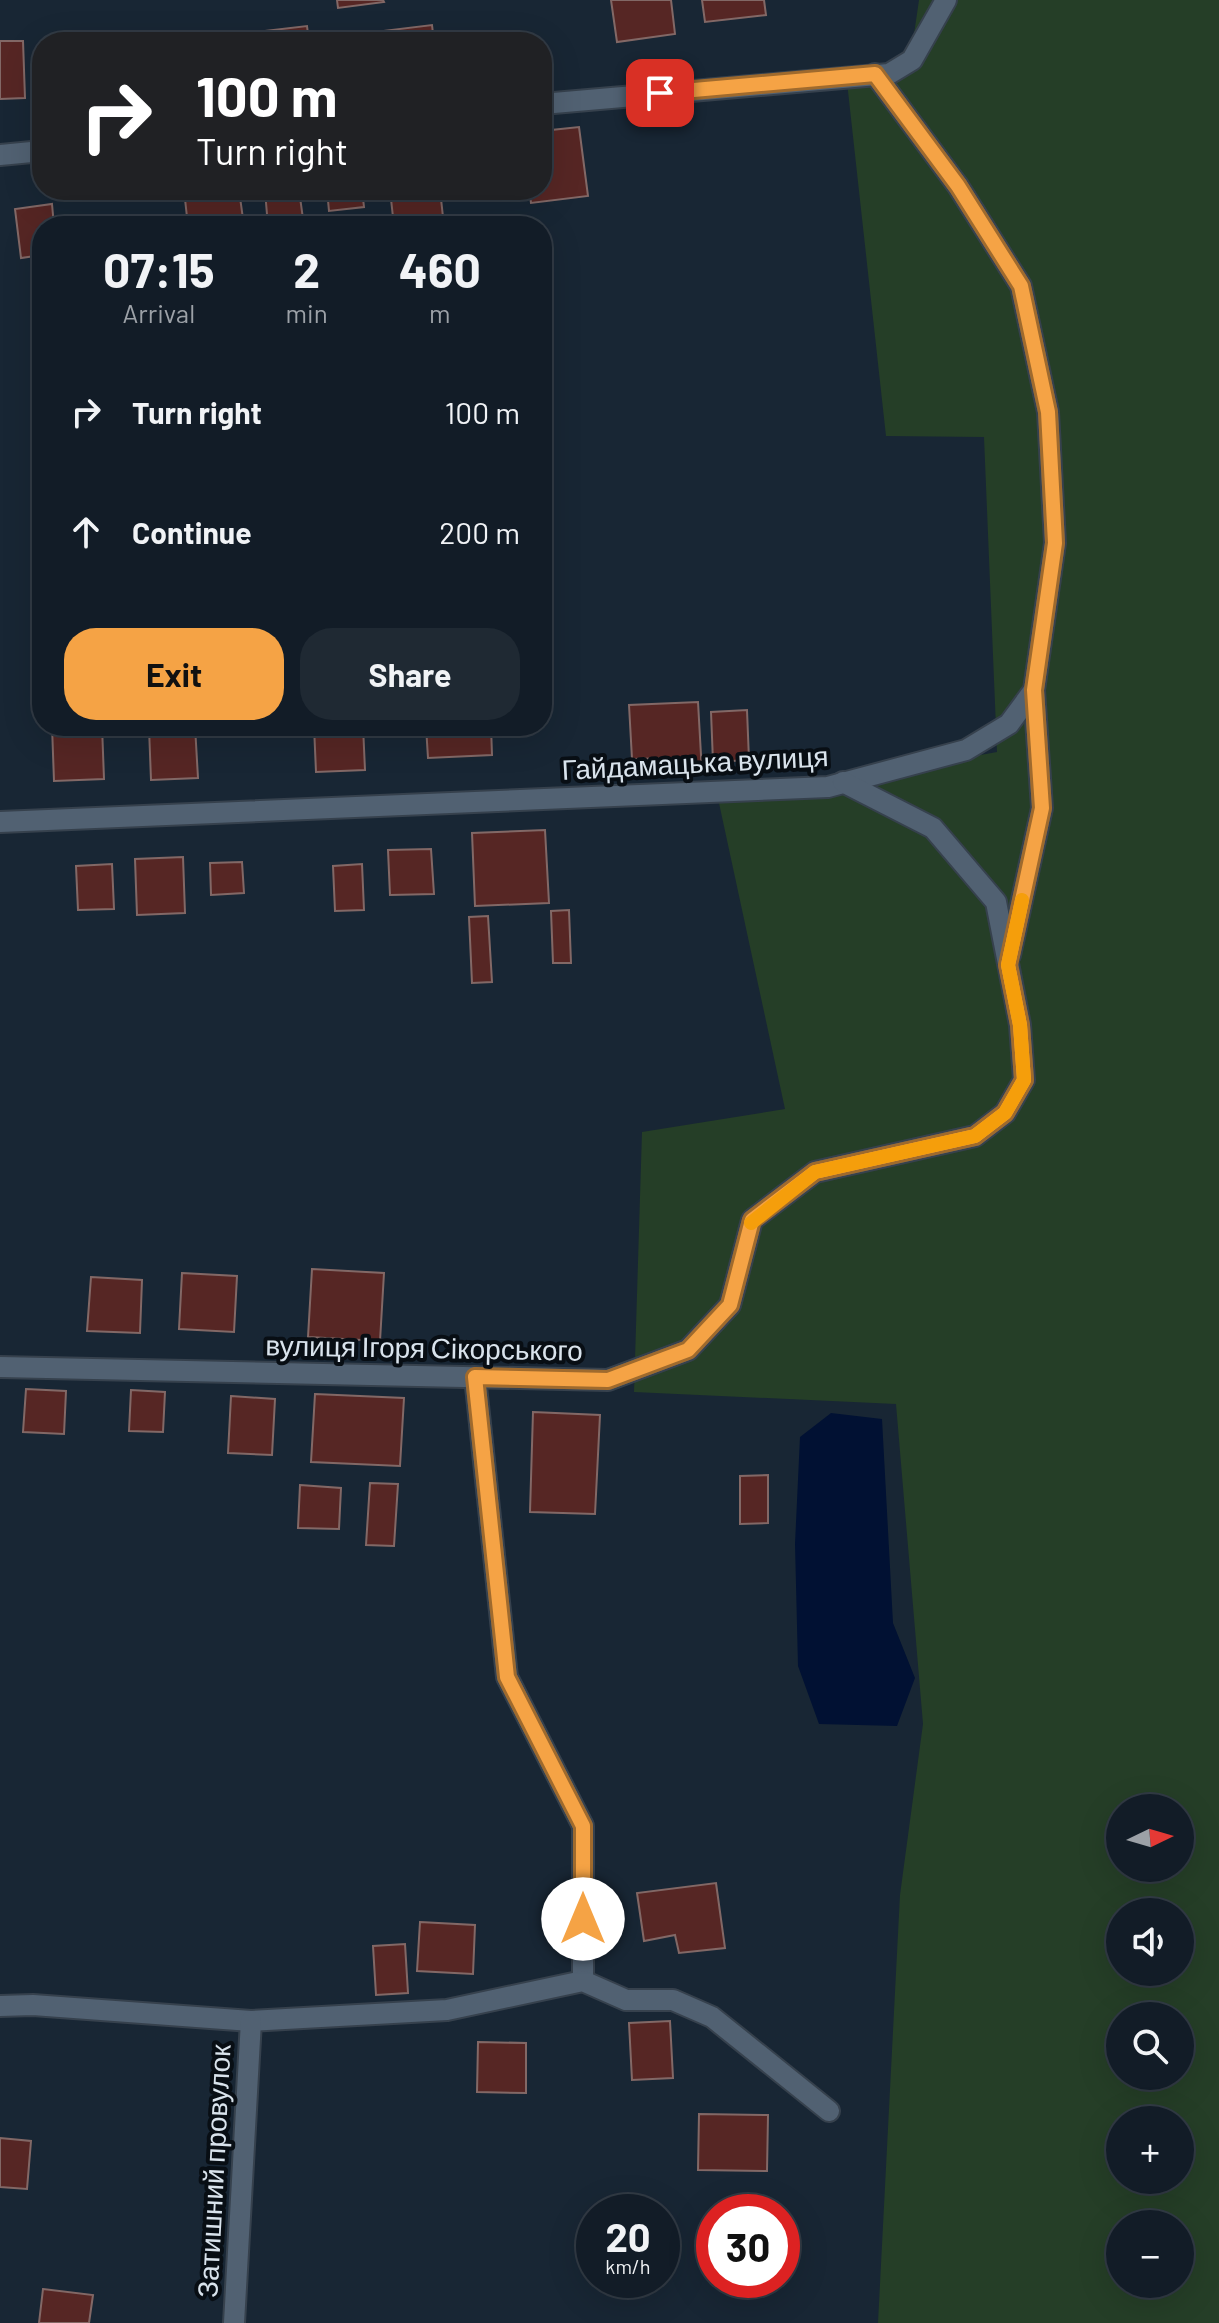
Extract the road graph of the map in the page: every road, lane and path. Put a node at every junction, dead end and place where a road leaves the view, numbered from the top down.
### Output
1 (946, 0) edge
2 (875, 74) junction
3 (552, 103) edge
4 (32, 152) edge
5 (0, 155) edge
6 (1034, 690) junction
7 (843, 782) junction
8 (0, 822) edge
9 (1008, 965) junction
10 (0, 1367) edge
11 (475, 1377) junction
12 (583, 1981) junction
13 (0, 2006) edge
14 (251, 2021) junction
15 (829, 2111) dead end
16 (234, 2323) edge

1 - 2 street
2 - 3 street
2 - 6 street, Гайдамацька вулиця
4 - 5 street
6 - 7 street, Гайдамацька вулиця
6 - 9 street, вулиця Ігоря Сікорського
7 - 8 street, Гайдамацька вулиця
7 - 9 street, вулиця Ігоря Сікорського
9 - 11 street, вулиця Ігоря Сікорського
10 - 11 street, вулиця Ігоря Сікорського
11 - 12 street
12 - 14 street
12 - 15 street
13 - 14 street
14 - 16 street, Затишний провулок

